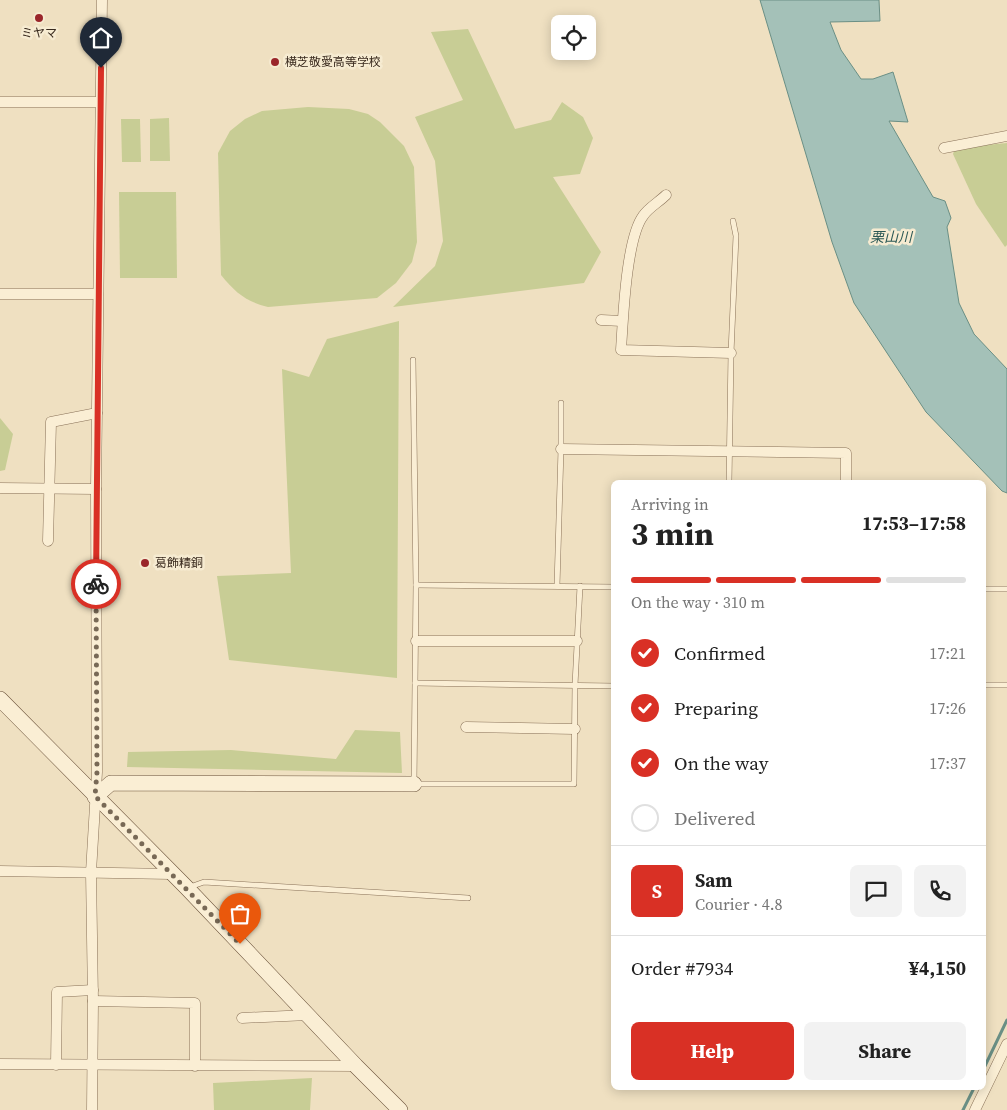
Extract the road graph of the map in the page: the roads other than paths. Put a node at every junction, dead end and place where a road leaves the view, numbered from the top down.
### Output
1 (102, 0) edge
2 (0, 102) edge
3 (100, 102) junction
4 (1007, 136) edge
5 (944, 148) dead end
6 (666, 195) dead end
7 (733, 221) dead end
8 (0, 294) edge
9 (98, 294) junction
10 (601, 320) dead end
11 (622, 321) junction
12 (731, 353) junction
13 (413, 360) dead end
14 (561, 403) dead end
15 (97, 413) junction
16 (561, 449) junction
17 (729, 450) junction
18 (729, 480) edge
19 (846, 480) edge
20 (0, 488) edge
21 (49, 489) junction
22 (96, 489) junction
23 (48, 541) dead end
24 (416, 585) junction
25 (557, 586) junction
26 (580, 586) junction
27 (611, 587) edge
28 (986, 589) edge
29 (1007, 590) edge
30 (416, 641) junction
31 (577, 641) junction
32 (415, 683) junction
33 (986, 685) edge
34 (1007, 685) edge
35 (575, 686) junction
36 (611, 686) edge
37 (0, 699) edge
38 (466, 727) dead end
39 (575, 729) junction
40 (414, 784) junction
41 (95, 796) junction
42 (0, 871) edge
43 (91, 872) junction
44 (171, 874) junction
45 (187, 888) junction
46 (468, 898) dead end
47 (93, 990) junction
48 (93, 1001) junction
49 (308, 1015) junction
50 (242, 1018) dead end
51 (1007, 1044) edge
52 (0, 1064) edge
53 (56, 1065) junction
54 (93, 1065) junction
55 (195, 1066) junction
56 (356, 1066) junction
57 (986, 1086) edge
58 (984, 1090) edge
59 (92, 1110) edge
60 (400, 1110) edge
61 (974, 1110) edge

1 - 3 street
2 - 3 street
3 - 9 street
4 - 5 street
6 - 11 street
7 - 12 lane
8 - 9 street
9 - 15 street
10 - 11 street
11 - 12 street
12 - 17 lane
13 - 24 lane
14 - 16 lane
15 - 21 street
15 - 22 street
16 - 17 street
16 - 25 lane
17 - 18 lane
17 - 19 street
20 - 21 street
21 - 22 street
21 - 23 street
22 - 41 street
24 - 25 lane
24 - 30 lane
25 - 26 lane
26 - 27 lane
26 - 31 lane
28 - 29 lane
30 - 31 street
30 - 32 lane
31 - 35 lane
32 - 35 lane
32 - 40 lane
33 - 34 lane
35 - 36 lane
35 - 39 lane
37 - 41 street
38 - 39 street
39 - 40 lane
40 - 41 street
41 - 43 street
41 - 44 street
42 - 43 street
43 - 44 street
43 - 47 street
44 - 45 street
45 - 46 lane
45 - 49 street
47 - 48 street
47 - 53 street
48 - 54 street
48 - 55 street
49 - 50 street
49 - 56 street
51 - 57 street
52 - 53 street
53 - 54 street
54 - 55 street
54 - 59 street
55 - 56 street
56 - 60 street
58 - 61 street

